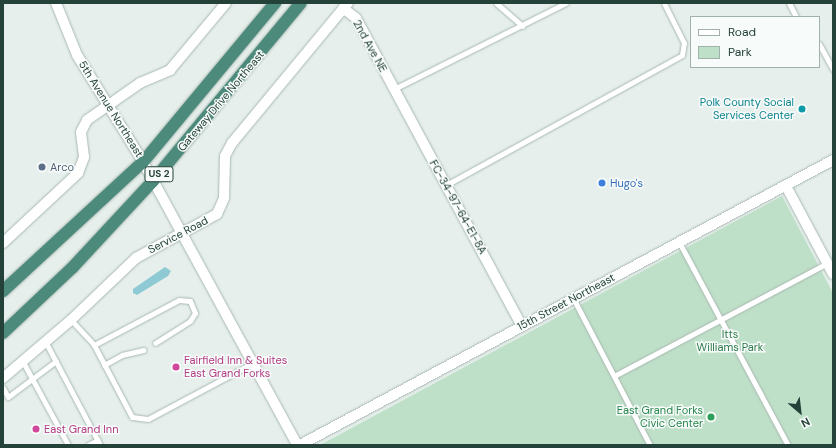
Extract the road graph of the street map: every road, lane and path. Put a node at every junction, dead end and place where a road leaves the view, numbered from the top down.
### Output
1 (56, 3) edge
2 (226, 3) edge
3 (275, 3) edge
4 (301, 3) edge
5 (496, 3) edge
6 (566, 3) edge
7 (664, 3) edge
8 (789, 3) edge
9 (345, 6) edge
10 (796, 16) edge
11 (522, 26) junction
12 (820, 46) edge
13 (833, 69) edge
14 (393, 88) junction
15 (108, 105) junction
16 (833, 160) edge
17 (143, 162) junction
18 (152, 181) junction
19 (446, 185) junction
20 (786, 186) junction
21 (183, 234) junction
22 (680, 242) junction
23 (3, 243) edge
24 (827, 263) junction
25 (833, 274) edge
26 (3, 291) edge
27 (573, 298) junction
28 (71, 320) junction
29 (721, 320) junction
30 (522, 326) junction
31 (3, 333) edge
32 (46, 343) junction
33 (155, 343) dead end
34 (94, 345) junction
35 (143, 350) dead end
36 (56, 361) junction
37 (23, 362) junction
38 (253, 363) junction
39 (104, 364) junction
40 (614, 376) junction
41 (3, 378) edge
42 (32, 379) junction
43 (3, 388) edge
44 (99, 442) edge
45 (68, 445) edge
46 (88, 445) edge
47 (298, 445) edge
48 (650, 445) edge
49 (788, 445) edge

1 - 15 street, 5th Avenue Northeast
2 - 15 street
3 - 17 highway, Gateway Drive Northeast / US 2
4 - 18 highway, Gateway Drive Northeast / US 2
5 - 11 lane
6 - 11 lane
7 - 19 lane
8 - 10 lane
9 - 14 street, 2nd Ave NE
9 - 21 street, Service Road
11 - 14 lane
12 - 13 lane
14 - 19 street, FC-34-97-64-E1-8A
15 - 17 street, 5th Avenue Northeast
15 - 23 street
16 - 20 street, 15th Street Northeast
17 - 18 street, 5th Avenue Northeast
17 - 26 highway, Gateway Drive Northeast / US 2
18 - 21 street, 5th Avenue Northeast
18 - 31 highway, Gateway Drive Northeast / US 2
19 - 30 street, FC-34-97-64-E1-8A
20 - 22 street, 15th Street Northeast
20 - 24 street
21 - 28 street, Service Road
21 - 38 street, 5th Avenue Northeast
22 - 27 street, 15th Street Northeast
22 - 29 lane
24 - 25 street
24 - 29 lane
27 - 30 street, 15th Street Northeast
27 - 40 lane
28 - 32 street, Service Road
28 - 34 lane
29 - 40 lane
29 - 49 lane
30 - 47 street, 15th Street Northeast
32 - 36 lane
32 - 37 street, Service Road
33 - 34 lane
34 - 39 lane
35 - 39 lane
36 - 42 lane
36 - 44 lane
37 - 41 street, Service Road
37 - 42 lane
38 - 39 lane
38 - 47 street, 5th Avenue Northeast
40 - 48 lane
42 - 43 lane
42 - 45 lane
44 - 46 lane

